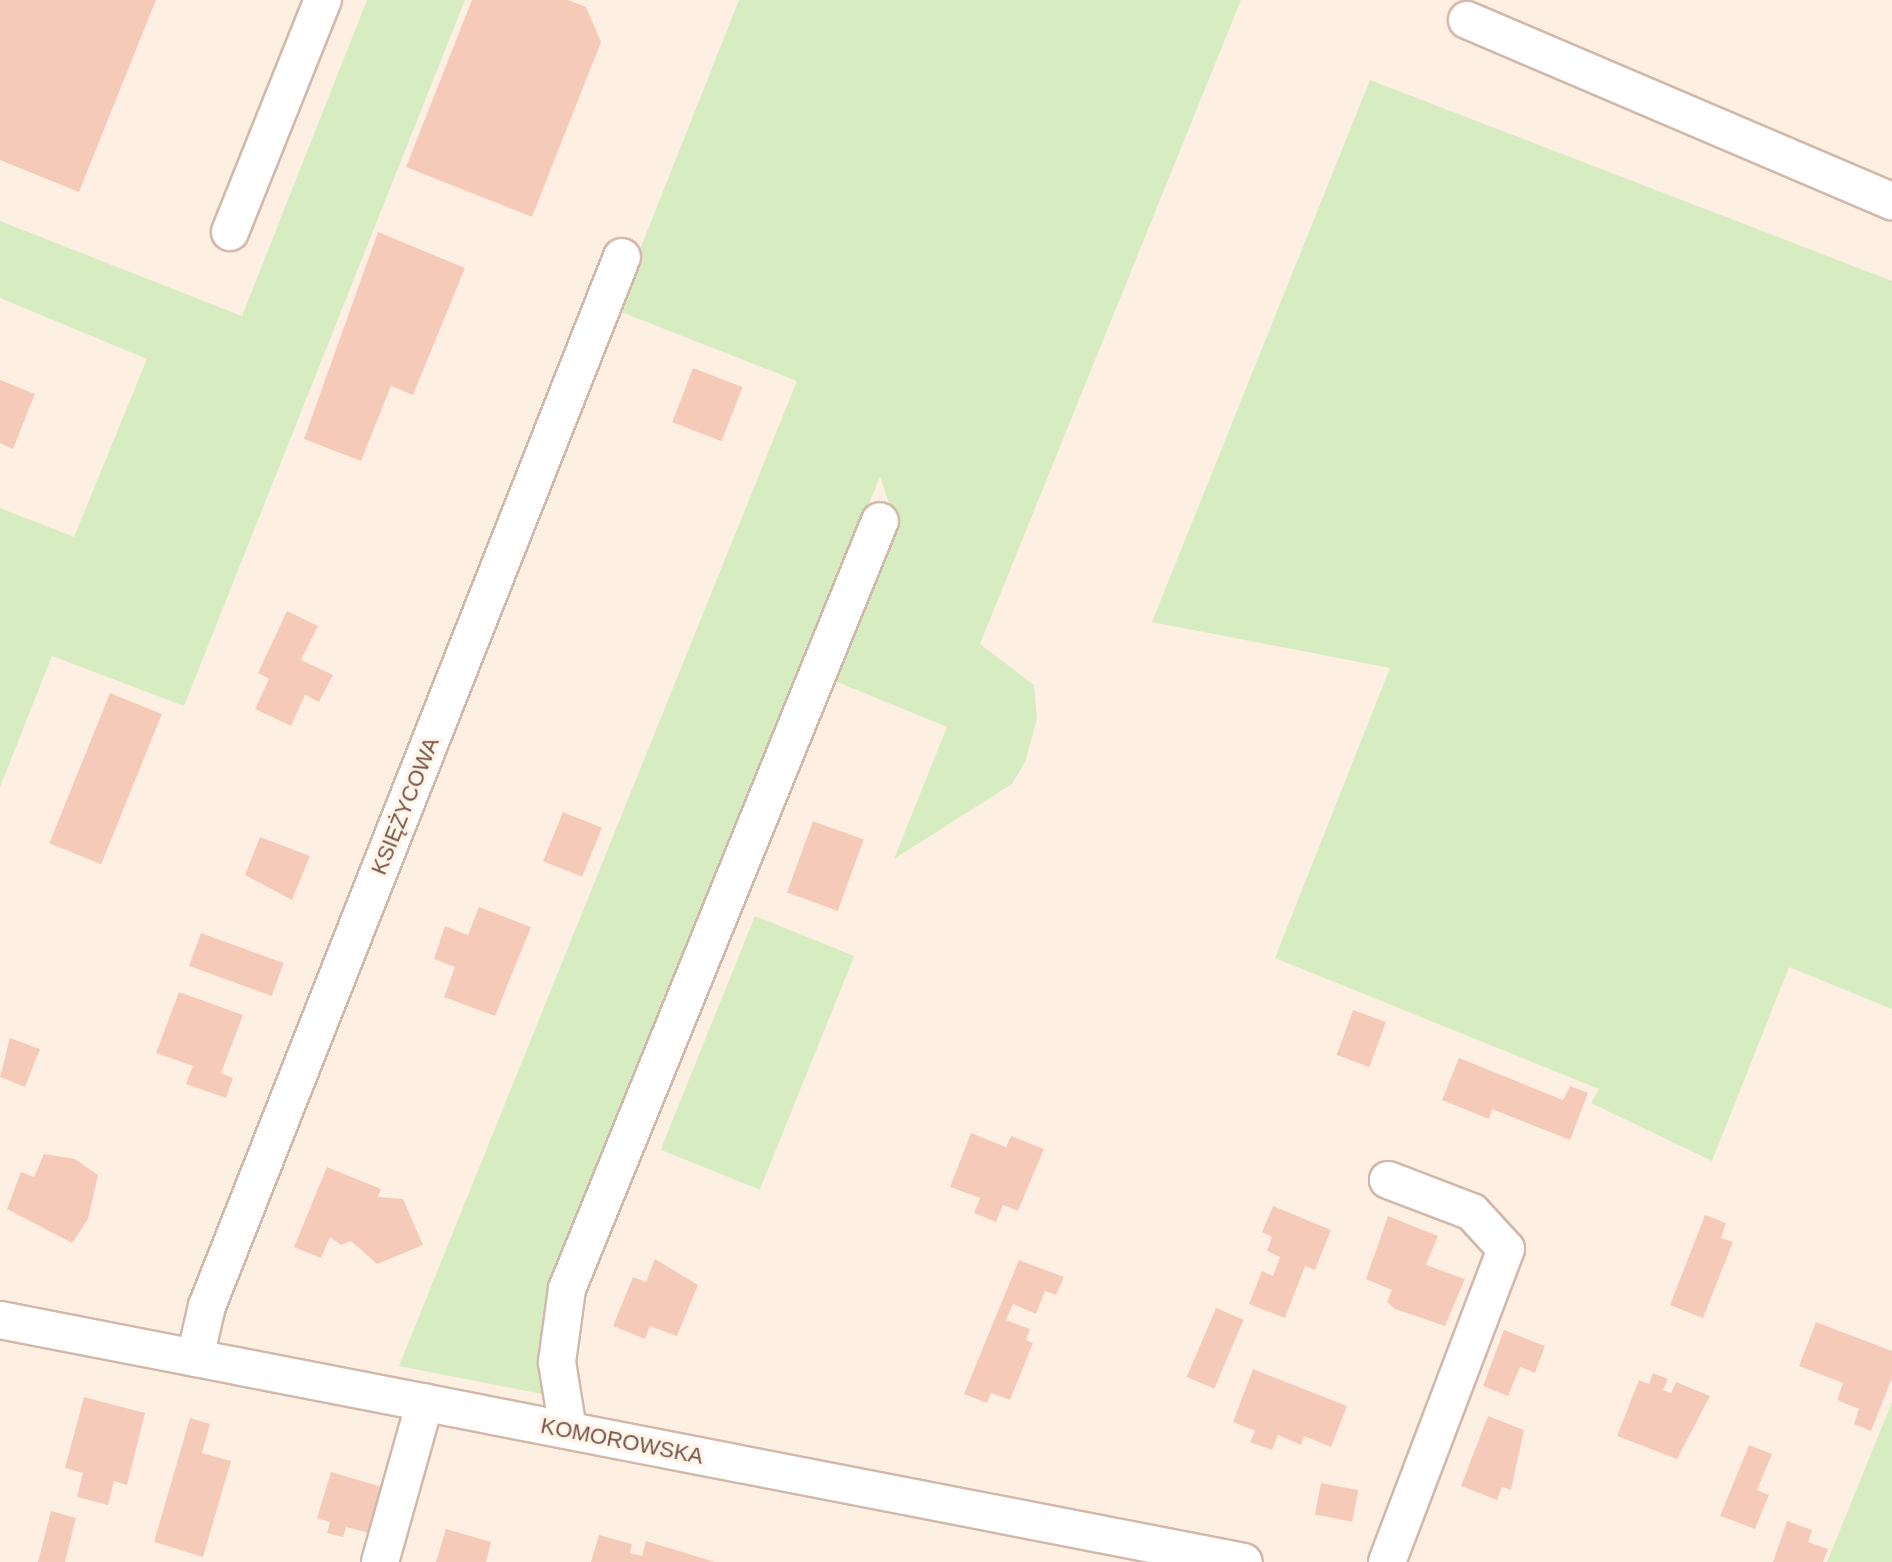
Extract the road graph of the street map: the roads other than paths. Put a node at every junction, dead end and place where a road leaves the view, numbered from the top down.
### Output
1 (323, 0) edge
2 (1467, 20) dead end
3 (1892, 201) edge
4 (230, 232) dead end
5 (622, 257) dead end
6 (880, 521) dead end
7 (1388, 1180) dead end
8 (0, 1320) edge
9 (195, 1358) junction
10 (425, 1402) junction
11 (568, 1430) junction
12 (380, 1562) edge
13 (1244, 1562) edge
14 (1387, 1562) edge

1 - 4 street
2 - 3 street
5 - 9 street, KSIĘŻYCOWA
6 - 11 street
7 - 14 street
8 - 9 street, KOMOROWSKA
9 - 10 street, KOMOROWSKA
10 - 11 street, KOMOROWSKA
10 - 12 street
11 - 13 street, KOMOROWSKA

